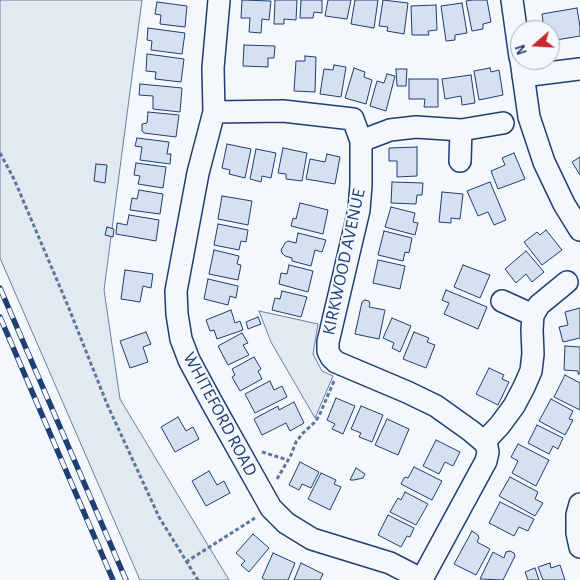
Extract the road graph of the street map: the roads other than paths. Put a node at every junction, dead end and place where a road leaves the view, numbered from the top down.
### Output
1 (219, 0) edge
2 (512, 0) edge
3 (515, 20) edge
4 (560, 67) edge
5 (580, 68) edge
6 (522, 70) edge
7 (214, 112) junction
8 (503, 124) dead end
9 (461, 130) junction
10 (362, 140) junction
11 (460, 161) dead end
12 (580, 230) edge
13 (567, 282) dead end
14 (502, 301) dead end
15 (533, 315) junction
16 (484, 442) junction
17 (580, 504) edge
18 (580, 548) edge
19 (423, 580) edge

1 - 7 street, WHITEFORD ROAD
2 - 3 street
4 - 5 street
6 - 12 street
7 - 10 street, KIRKWOOD AVENUE
7 - 19 street, WHITEFORD ROAD
8 - 9 street
9 - 10 street
9 - 11 street
10 - 16 street, KIRKWOOD AVENUE
13 - 15 street
14 - 15 street
15 - 16 street
16 - 19 street
17 - 18 street

